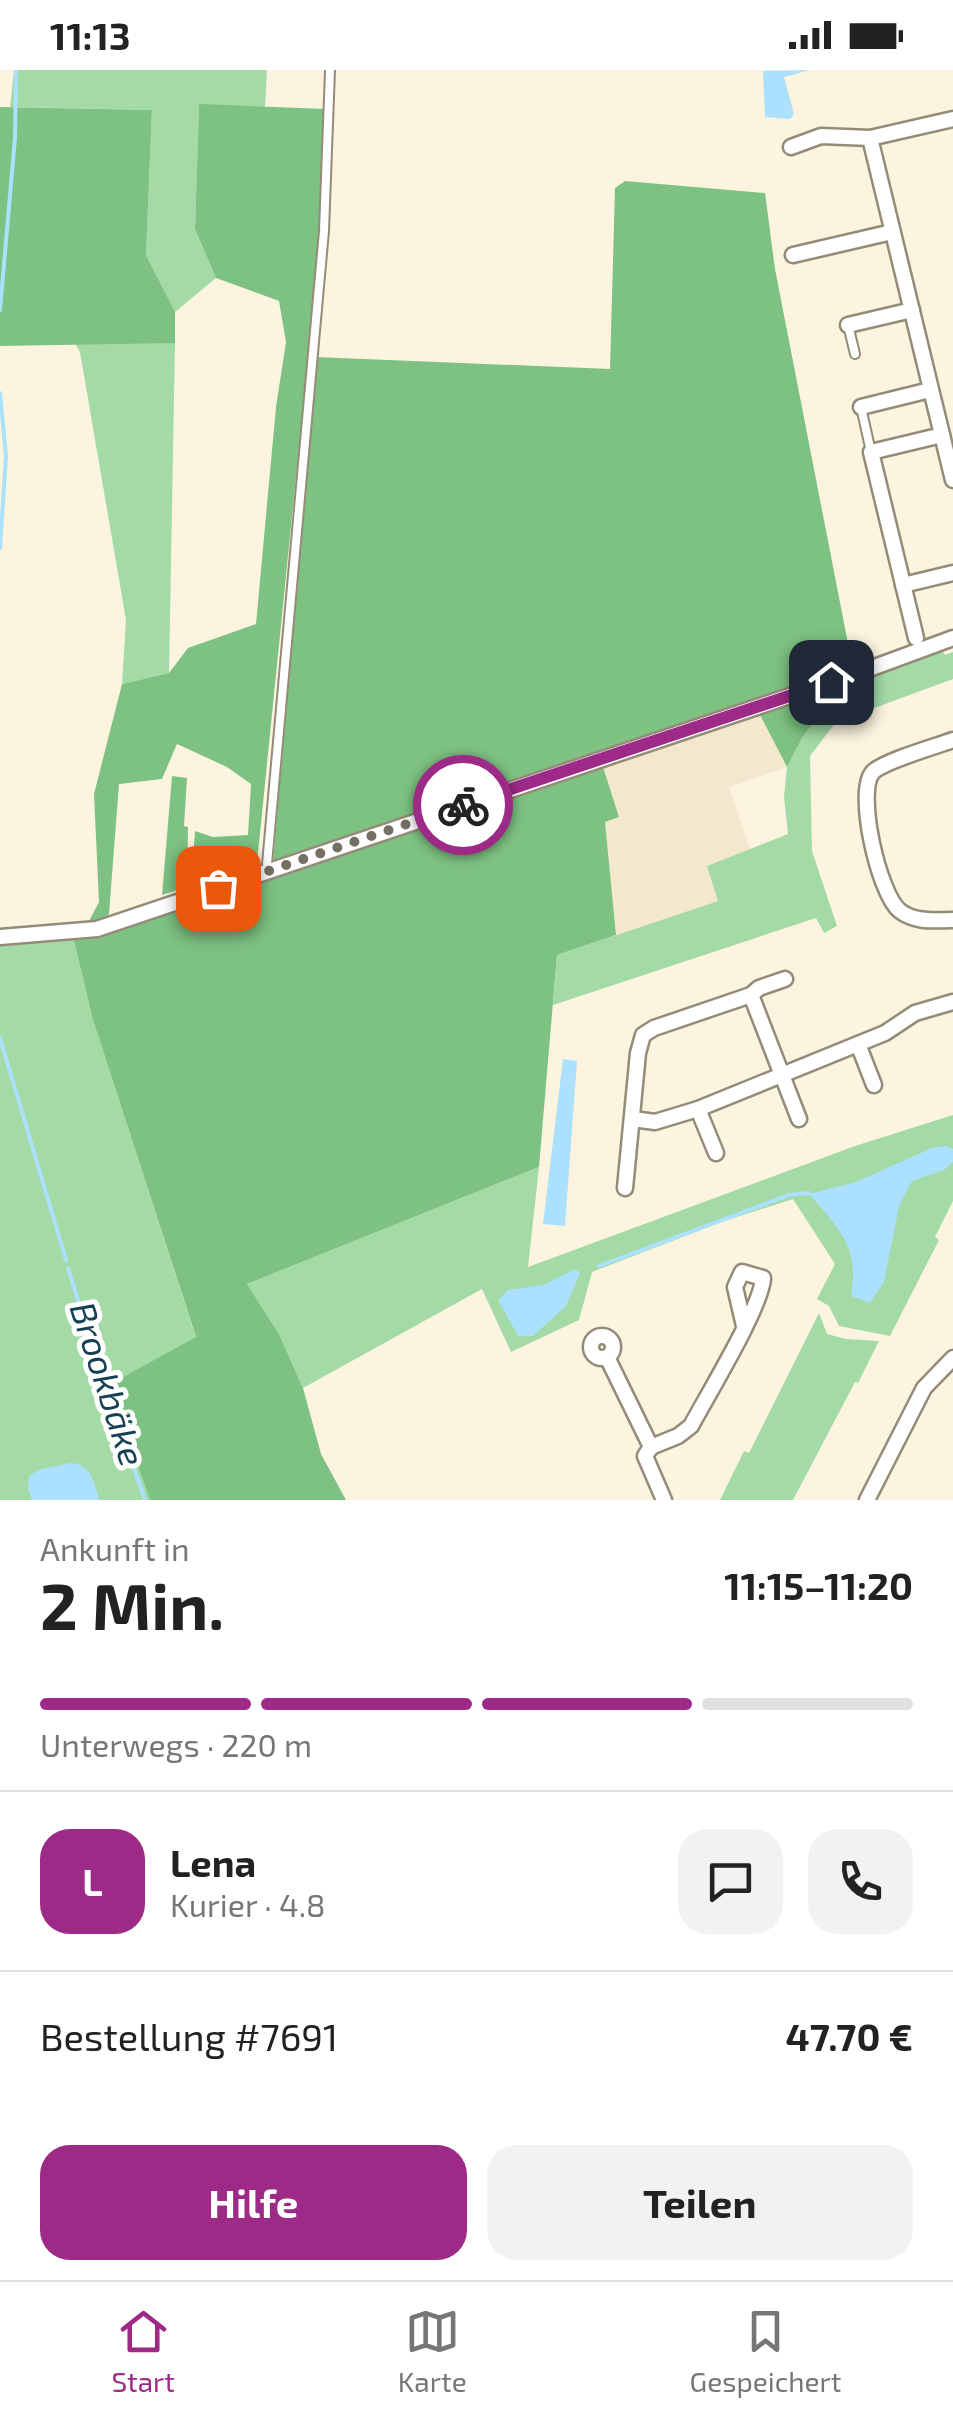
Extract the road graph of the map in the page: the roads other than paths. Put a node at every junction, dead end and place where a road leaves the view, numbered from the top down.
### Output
1 (330, 70) edge
2 (953, 119) edge
3 (870, 138) junction
4 (791, 147) dead end
5 (892, 232) junction
6 (793, 255) dead end
7 (912, 310) junction
8 (848, 325) joint
9 (855, 354) dead end
10 (930, 390) junction
11 (861, 407) joint
12 (942, 435) junction
13 (871, 452) junction
14 (953, 480) edge
15 (953, 573) edge
16 (903, 586) junction
17 (916, 638) dead end
18 (953, 638) edge
19 (953, 740) edge
20 (269, 871) junction
21 (953, 920) edge
22 (0, 936) edge
23 (785, 980) dead end
24 (751, 995) junction
25 (953, 1002) edge
26 (858, 1044) junction
27 (783, 1076) junction
28 (874, 1085) dead end
29 (698, 1109) junction
30 (798, 1118) dead end
31 (633, 1119) junction
32 (716, 1153) dead end
33 (625, 1188) dead end
34 (744, 1326) dead end
35 (607, 1357) dead end
36 (953, 1358) edge
37 (651, 1447) junction
38 (664, 1500) edge
39 (867, 1500) edge

1 - 20 lane
2 - 3 street
3 - 4 street
3 - 5 street
5 - 6 street
5 - 7 street
7 - 8 street
7 - 10 street
8 - 9 lane
10 - 11 street
10 - 12 street
11 - 13 lane
12 - 13 street
12 - 14 street
13 - 16 street
15 - 16 street
16 - 17 street
18 - 20 street
19 - 21 street
20 - 22 street
23 - 24 street
24 - 27 street
24 - 31 street
25 - 26 street
26 - 27 street
26 - 28 street
27 - 29 street
27 - 30 street
29 - 31 street
29 - 32 street
31 - 33 street
34 - 37 street
35 - 37 street
36 - 39 street
37 - 38 street

